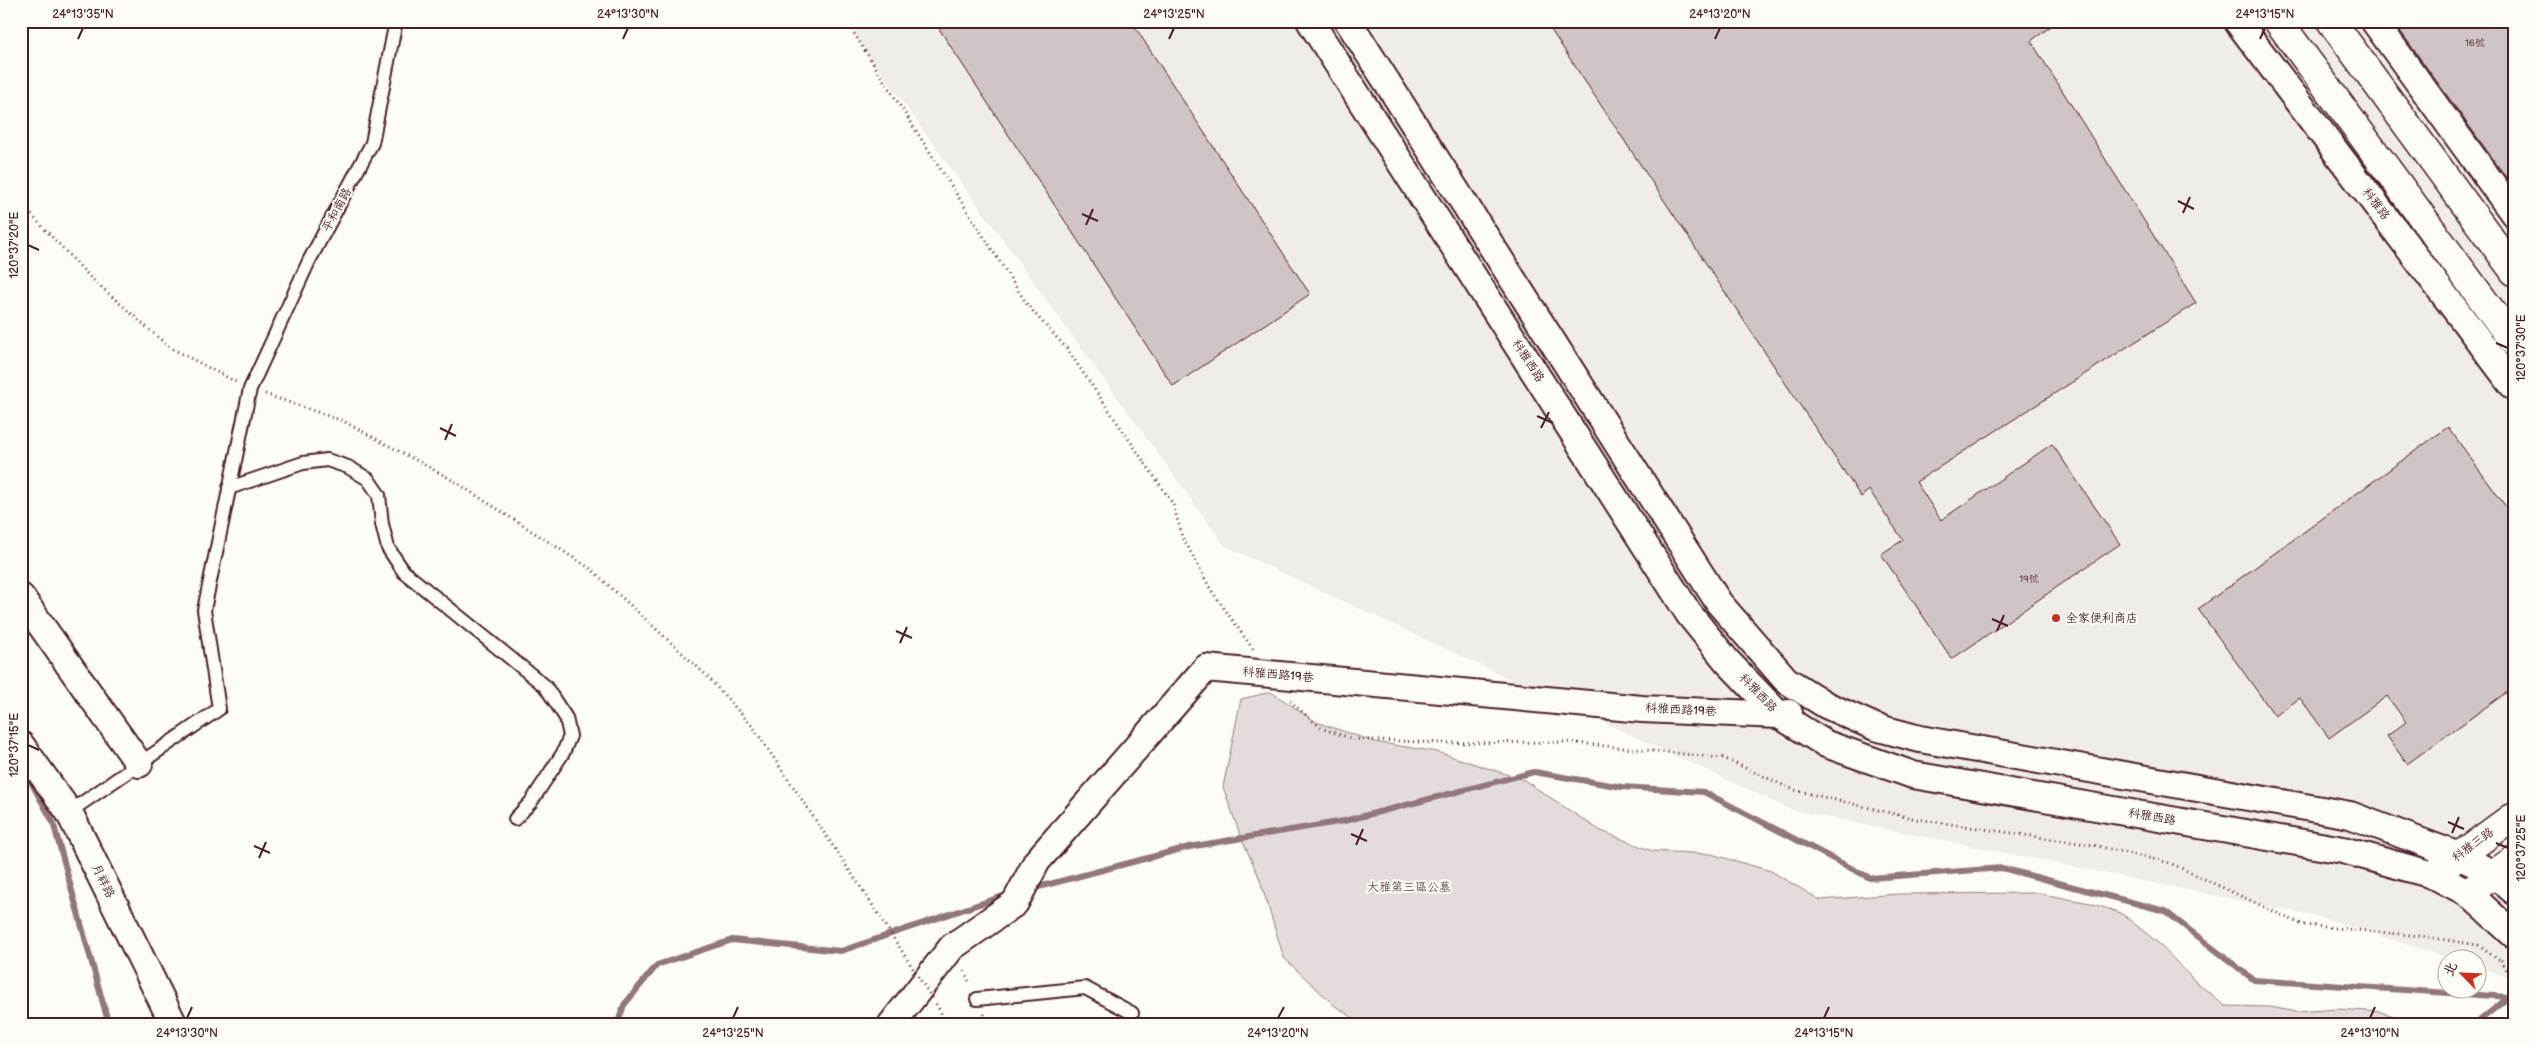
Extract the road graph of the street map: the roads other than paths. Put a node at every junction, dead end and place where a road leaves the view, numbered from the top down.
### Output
1 (396, 21) edge
2 (1310, 21) edge
3 (1348, 21) edge
4 (2237, 21) edge
5 (2278, 21) edge
6 (2331, 21) edge
7 (2374, 21) edge
8 (2514, 214) edge
9 (2514, 271) edge
10 (2514, 342) edge
11 (2514, 387) edge
12 (229, 488) junction
13 (21, 598) edge
14 (1826, 705) junction
15 (1779, 715) junction
16 (21, 744) edge
17 (139, 764) junction
18 (69, 812) junction
19 (2514, 816) edge
20 (514, 819) dead end
21 (2459, 856) junction
22 (2433, 875) junction
23 (2507, 875) edge
24 (2468, 893) junction
25 (2510, 945) edge
26 (977, 999) dead end
27 (1132, 1013) dead end
28 (174, 1025) edge
29 (891, 1025) edge

1 - 12 lane, 平和南路
2 - 15 street, 科雅西路
3 - 14 street
4 - 11 street, 科雅路
5 - 10 street
6 - 9 street
7 - 8 street
12 - 17 lane, 平和南路
12 - 20 lane
13 - 17 street
14 - 15 street, 科雅西路19巷
14 - 21 street
15 - 22 street, 科雅西路
15 - 29 street, 科雅西路19巷
16 - 18 street, 月祥路
17 - 18 lane
18 - 28 street, 月祥路
19 - 21 street, 科雅三路
21 - 22 street, 科雅三路
21 - 23 street
22 - 24 street, 科雅西路
23 - 24 street
24 - 25 street, 科雅西路
26 - 27 lane

